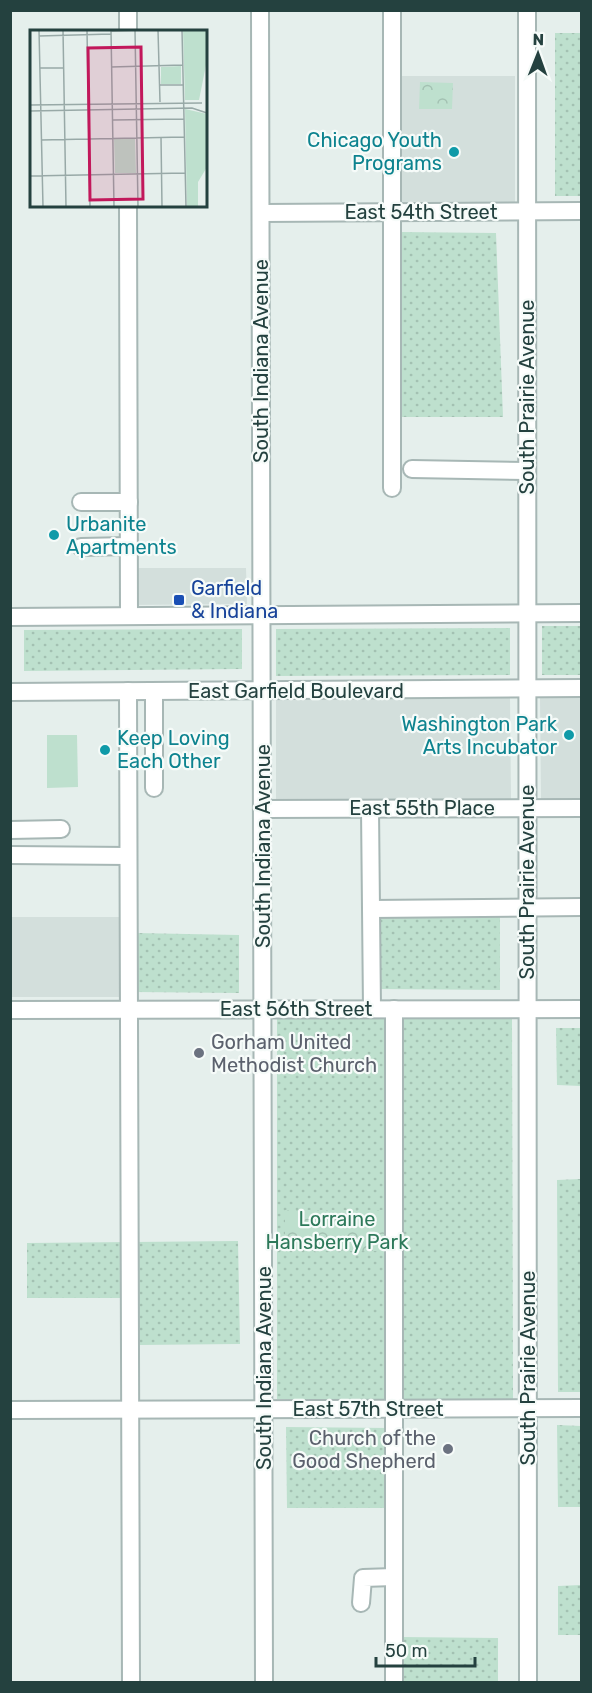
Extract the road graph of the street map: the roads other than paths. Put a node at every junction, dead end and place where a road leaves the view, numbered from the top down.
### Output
1 (128, 10) edge
2 (261, 10) edge
3 (392, 10) edge
4 (527, 10) edge
5 (128, 30) edge
6 (128, 207) edge
7 (582, 211) edge
8 (393, 212) junction
9 (527, 212) junction
10 (261, 213) junction
11 (412, 469) dead end
12 (527, 471) junction
13 (393, 488) dead end
14 (81, 502) dead end
15 (129, 502) junction
16 (129, 546) junction
17 (81, 547) dead end
18 (527, 613) junction
19 (582, 613) edge
20 (262, 615) junction
21 (10, 616) edge
22 (129, 616) junction
23 (527, 688) junction
24 (582, 688) edge
25 (128, 691) junction
26 (154, 691) junction
27 (10, 692) edge
28 (263, 692) junction
29 (154, 788) dead end
30 (582, 807) edge
31 (528, 808) junction
32 (263, 809) junction
33 (370, 809) junction
34 (10, 830) edge
35 (61, 830) dead end
36 (10, 855) edge
37 (128, 856) junction
38 (528, 907) junction
39 (582, 907) edge
40 (371, 909) junction
41 (372, 1009) junction
42 (394, 1009) junction
43 (528, 1009) junction
44 (582, 1009) edge
45 (10, 1010) edge
46 (129, 1010) junction
47 (263, 1010) junction
48 (528, 1408) junction
49 (582, 1408) edge
50 (264, 1409) junction
51 (394, 1409) junction
52 (10, 1410) edge
53 (130, 1410) junction
54 (394, 1577) junction
55 (361, 1603) dead end
56 (131, 1683) edge
57 (264, 1683) edge
58 (394, 1683) edge
59 (528, 1683) edge

1 - 5 street
2 - 10 street, South Indiana Avenue
3 - 8 street
4 - 9 street, South Prairie Avenue
6 - 15 street
7 - 9 street, East 54th Street
8 - 9 street, East 54th Street
8 - 10 street, East 54th Street
8 - 13 street
9 - 12 street, South Prairie Avenue
10 - 20 street, South Indiana Avenue
11 - 12 street
12 - 18 street, South Prairie Avenue
14 - 15 street
15 - 16 street
16 - 17 street
16 - 22 street
18 - 19 street
18 - 20 street
18 - 23 street, South Prairie Avenue
20 - 22 street
20 - 28 street, South Indiana Avenue
21 - 22 street
23 - 24 street, East Garfield Boulevard
23 - 28 street, East Garfield Boulevard
23 - 31 street, South Prairie Avenue
25 - 26 street, East Garfield Boulevard
25 - 27 street, East Garfield Boulevard
25 - 37 street
26 - 28 street, East Garfield Boulevard
26 - 29 street
28 - 32 street, South Indiana Avenue
30 - 31 street, East 55th Place
31 - 33 street, East 55th Place
31 - 38 street, South Prairie Avenue
32 - 33 street, East 55th Place
32 - 47 street, South Indiana Avenue
33 - 40 street
34 - 35 street
36 - 37 street
37 - 46 street
38 - 39 street
38 - 40 street
38 - 43 street, South Prairie Avenue
40 - 41 street
41 - 42 street, East 56th Street
41 - 47 street, East 56th Street
42 - 43 street, East 56th Street
42 - 51 street
43 - 44 street, East 56th Street
43 - 48 street, South Prairie Avenue
45 - 46 street, East 56th Street
46 - 47 street, East 56th Street
46 - 53 street
47 - 50 street, South Indiana Avenue
48 - 49 street, East 57th Street
48 - 51 street, East 57th Street
48 - 59 street, South Prairie Avenue
50 - 51 street, East 57th Street
50 - 53 street, East 57th Street
50 - 57 street, South Indiana Avenue
51 - 54 street
52 - 53 street, East 57th Street
53 - 56 street
54 - 55 street
54 - 58 street

